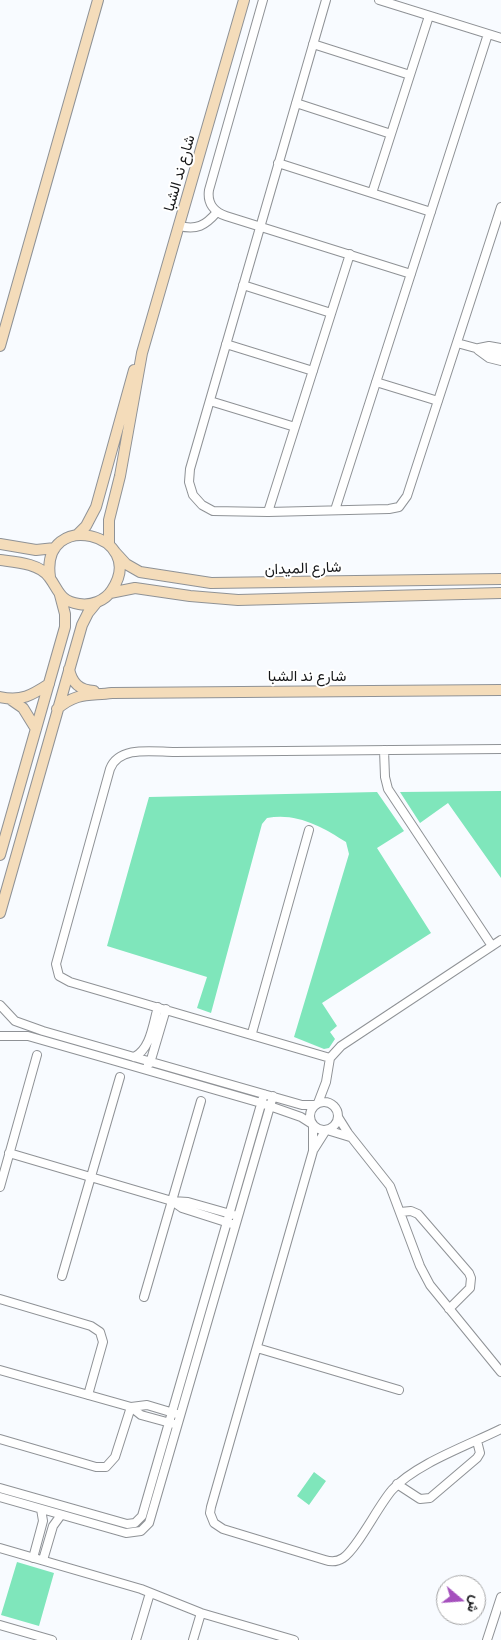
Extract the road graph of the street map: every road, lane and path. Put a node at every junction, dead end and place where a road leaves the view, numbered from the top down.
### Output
1 (98, 0) edge
2 (244, 0) edge
3 (263, 0) edge
4 (326, 0) edge
5 (378, 0) edge
6 (429, 16) junction
7 (488, 34) junction
8 (501, 38) edge
9 (313, 44) junction
10 (410, 75) junction
11 (296, 103) junction
12 (391, 134) junction
13 (278, 163) junction
14 (372, 193) junction
15 (501, 207) edge
16 (217, 212) junction
17 (431, 212) junction
18 (260, 225) junction
19 (179, 226) junction
20 (350, 254) junction
21 (411, 274) junction
22 (243, 285) junction
23 (331, 313) junction
24 (456, 343) junction
25 (226, 344) junction
26 (0, 346) edge
27 (477, 348) junction
28 (501, 348) edge
29 (142, 354) junction
30 (501, 355) edge
31 (501, 361) edge
32 (313, 371) junction
33 (376, 382) junction
34 (438, 401) junction
35 (210, 402) junction
36 (295, 427) junction
37 (335, 510) junction
38 (268, 512) junction
39 (78, 534) junction
40 (0, 544) edge
41 (55, 548) junction
42 (112, 548) junction
43 (0, 560) edge
44 (50, 577) junction
45 (501, 579) edge
46 (110, 593) junction
47 (501, 593) edge
48 (60, 595) junction
49 (97, 602) junction
50 (69, 669) junction
51 (49, 684) junction
52 (501, 690) edge
53 (112, 693) junction
54 (5, 698) edge
55 (57, 709) junction
56 (36, 729) junction
57 (501, 749) edge
58 (384, 750) junction
59 (309, 830) dead end
60 (0, 855) edge
61 (0, 913) edge
62 (501, 940) edge
63 (492, 946) junction
64 (0, 1005) edge
65 (158, 1007) junction
66 (166, 1009) junction
67 (252, 1033) junction
68 (0, 1036) edge
69 (37, 1055) dead end
70 (134, 1057) junction
71 (105, 1058) junction
72 (330, 1058) junction
73 (151, 1062) junction
74 (120, 1077) dead end
75 (326, 1082) junction
76 (264, 1094) junction
77 (273, 1096) junction
78 (201, 1101) dead end
79 (261, 1103) junction
80 (316, 1104) junction
81 (270, 1106) junction
82 (334, 1106) junction
83 (338, 1117) junction
84 (313, 1124) junction
85 (326, 1130) junction
86 (352, 1138) junction
87 (313, 1151) junction
88 (10, 1153) junction
89 (91, 1177) junction
90 (0, 1187) edge
91 (172, 1201) junction
92 (400, 1212) junction
93 (234, 1216) junction
94 (231, 1224) junction
95 (62, 1276) dead end
96 (144, 1297) dead end
97 (0, 1299) edge
98 (449, 1309) junction
99 (256, 1348) junction
100 (0, 1370) edge
101 (501, 1372) edge
102 (399, 1390) dead end
103 (88, 1395) junction
104 (131, 1407) junction
105 (172, 1412) junction
106 (181, 1415) junction
107 (174, 1424) junction
108 (501, 1428) edge
109 (0, 1439) edge
110 (477, 1441) junction
111 (398, 1484) junction
112 (0, 1488) edge
113 (0, 1497) edge
114 (41, 1509) junction
115 (61, 1515) junction
116 (0, 1548) edge
117 (33, 1558) junction
118 (43, 1560) junction
119 (150, 1593) junction
120 (501, 1598) edge
121 (201, 1613) junction
122 (0, 1625) edge
123 (52, 1640) edge
124 (136, 1640) edge
125 (194, 1640) edge
126 (294, 1640) edge
127 (487, 1640) edge

1 - 26 main road
2 - 19 main road, شارع ند الشبا
3 - 16 street
4 - 9 street
5 - 6 street
6 - 7 street
6 - 10 street
7 - 8 street
7 - 17 street
9 - 10 street
9 - 11 street
10 - 12 street
11 - 12 street
11 - 13 street
12 - 14 street
13 - 14 street
13 - 18 street
14 - 17 street
15 - 24 street
16 - 18 street
16 - 19 street
17 - 21 street
18 - 20 street
18 - 22 street
19 - 29 main road, شارع ند الشبا
20 - 21 street
20 - 23 street
21 - 33 street
22 - 23 street
22 - 25 street
23 - 32 street
24 - 27 street
24 - 34 street
25 - 32 street
25 - 35 street
27 - 28 street
27 - 30 street
27 - 31 street
29 - 39 main road, شارع ند الشبا
29 - 42 main road, شارع ند الشبا
32 - 36 street
33 - 34 street
33 - 37 street
34 - 37 street
35 - 36 street
35 - 38 street
36 - 38 street
37 - 38 street
39 - 41 main road
39 - 42 main road
40 - 41 main road
41 - 44 main road
42 - 45 main road, شارع الميدان
42 - 46 main road
43 - 44 main road
44 - 48 main road
46 - 47 main road, شارع الميدان
46 - 49 main road
48 - 49 main road
48 - 51 main road
49 - 50 main road
50 - 53 main road, شارع ند الشبا
50 - 55 main road
51 - 54 main road
51 - 56 main road
52 - 53 main road, شارع ند الشبا
53 - 55 main road, شارع ند الشبا
54 - 56 main road
55 - 61 main road
56 - 60 main road
57 - 58 street
58 - 63 street
58 - 65 street
59 - 67 street
62 - 63 street
63 - 72 street
64 - 70 street
65 - 66 street
65 - 70 street
66 - 67 street
66 - 73 street
67 - 72 street
68 - 71 street
69 - 88 street
70 - 73 street
71 - 73 street
71 - 79 street
72 - 75 street
73 - 76 street
74 - 89 street
75 - 80 street
75 - 82 street
76 - 77 street
76 - 79 street
77 - 80 street
77 - 81 street
78 - 91 street
79 - 81 street
79 - 93 street
80 - 82 street
80 - 84 street
81 - 84 street
81 - 93 street
82 - 83 street
83 - 85 street
83 - 86 street
84 - 85 street
84 - 87 street
85 - 86 street
85 - 87 street
86 - 92 street
87 - 99 street
88 - 89 street
88 - 90 street
89 - 91 street
89 - 95 street
91 - 93 street
91 - 94 street
91 - 96 street
92 - 98 street
92 - 98 street
93 - 94 street
94 - 105 street
94 - 106 street
97 - 103 street
98 - 101 street
99 - 102 street
99 - 111 street
100 - 103 street
103 - 104 street
104 - 105 street
104 - 107 street
104 - 109 street
105 - 106 street
105 - 107 street
106 - 107 street
107 - 112 street
107 - 115 street
108 - 110 street
110 - 111 street
110 - 111 street
113 - 114 street
114 - 115 street
114 - 117 street
115 - 118 street
116 - 117 street
117 - 118 street
118 - 119 street
119 - 121 street
119 - 124 street
120 - 127 street
121 - 125 street
121 - 126 street
122 - 123 street

